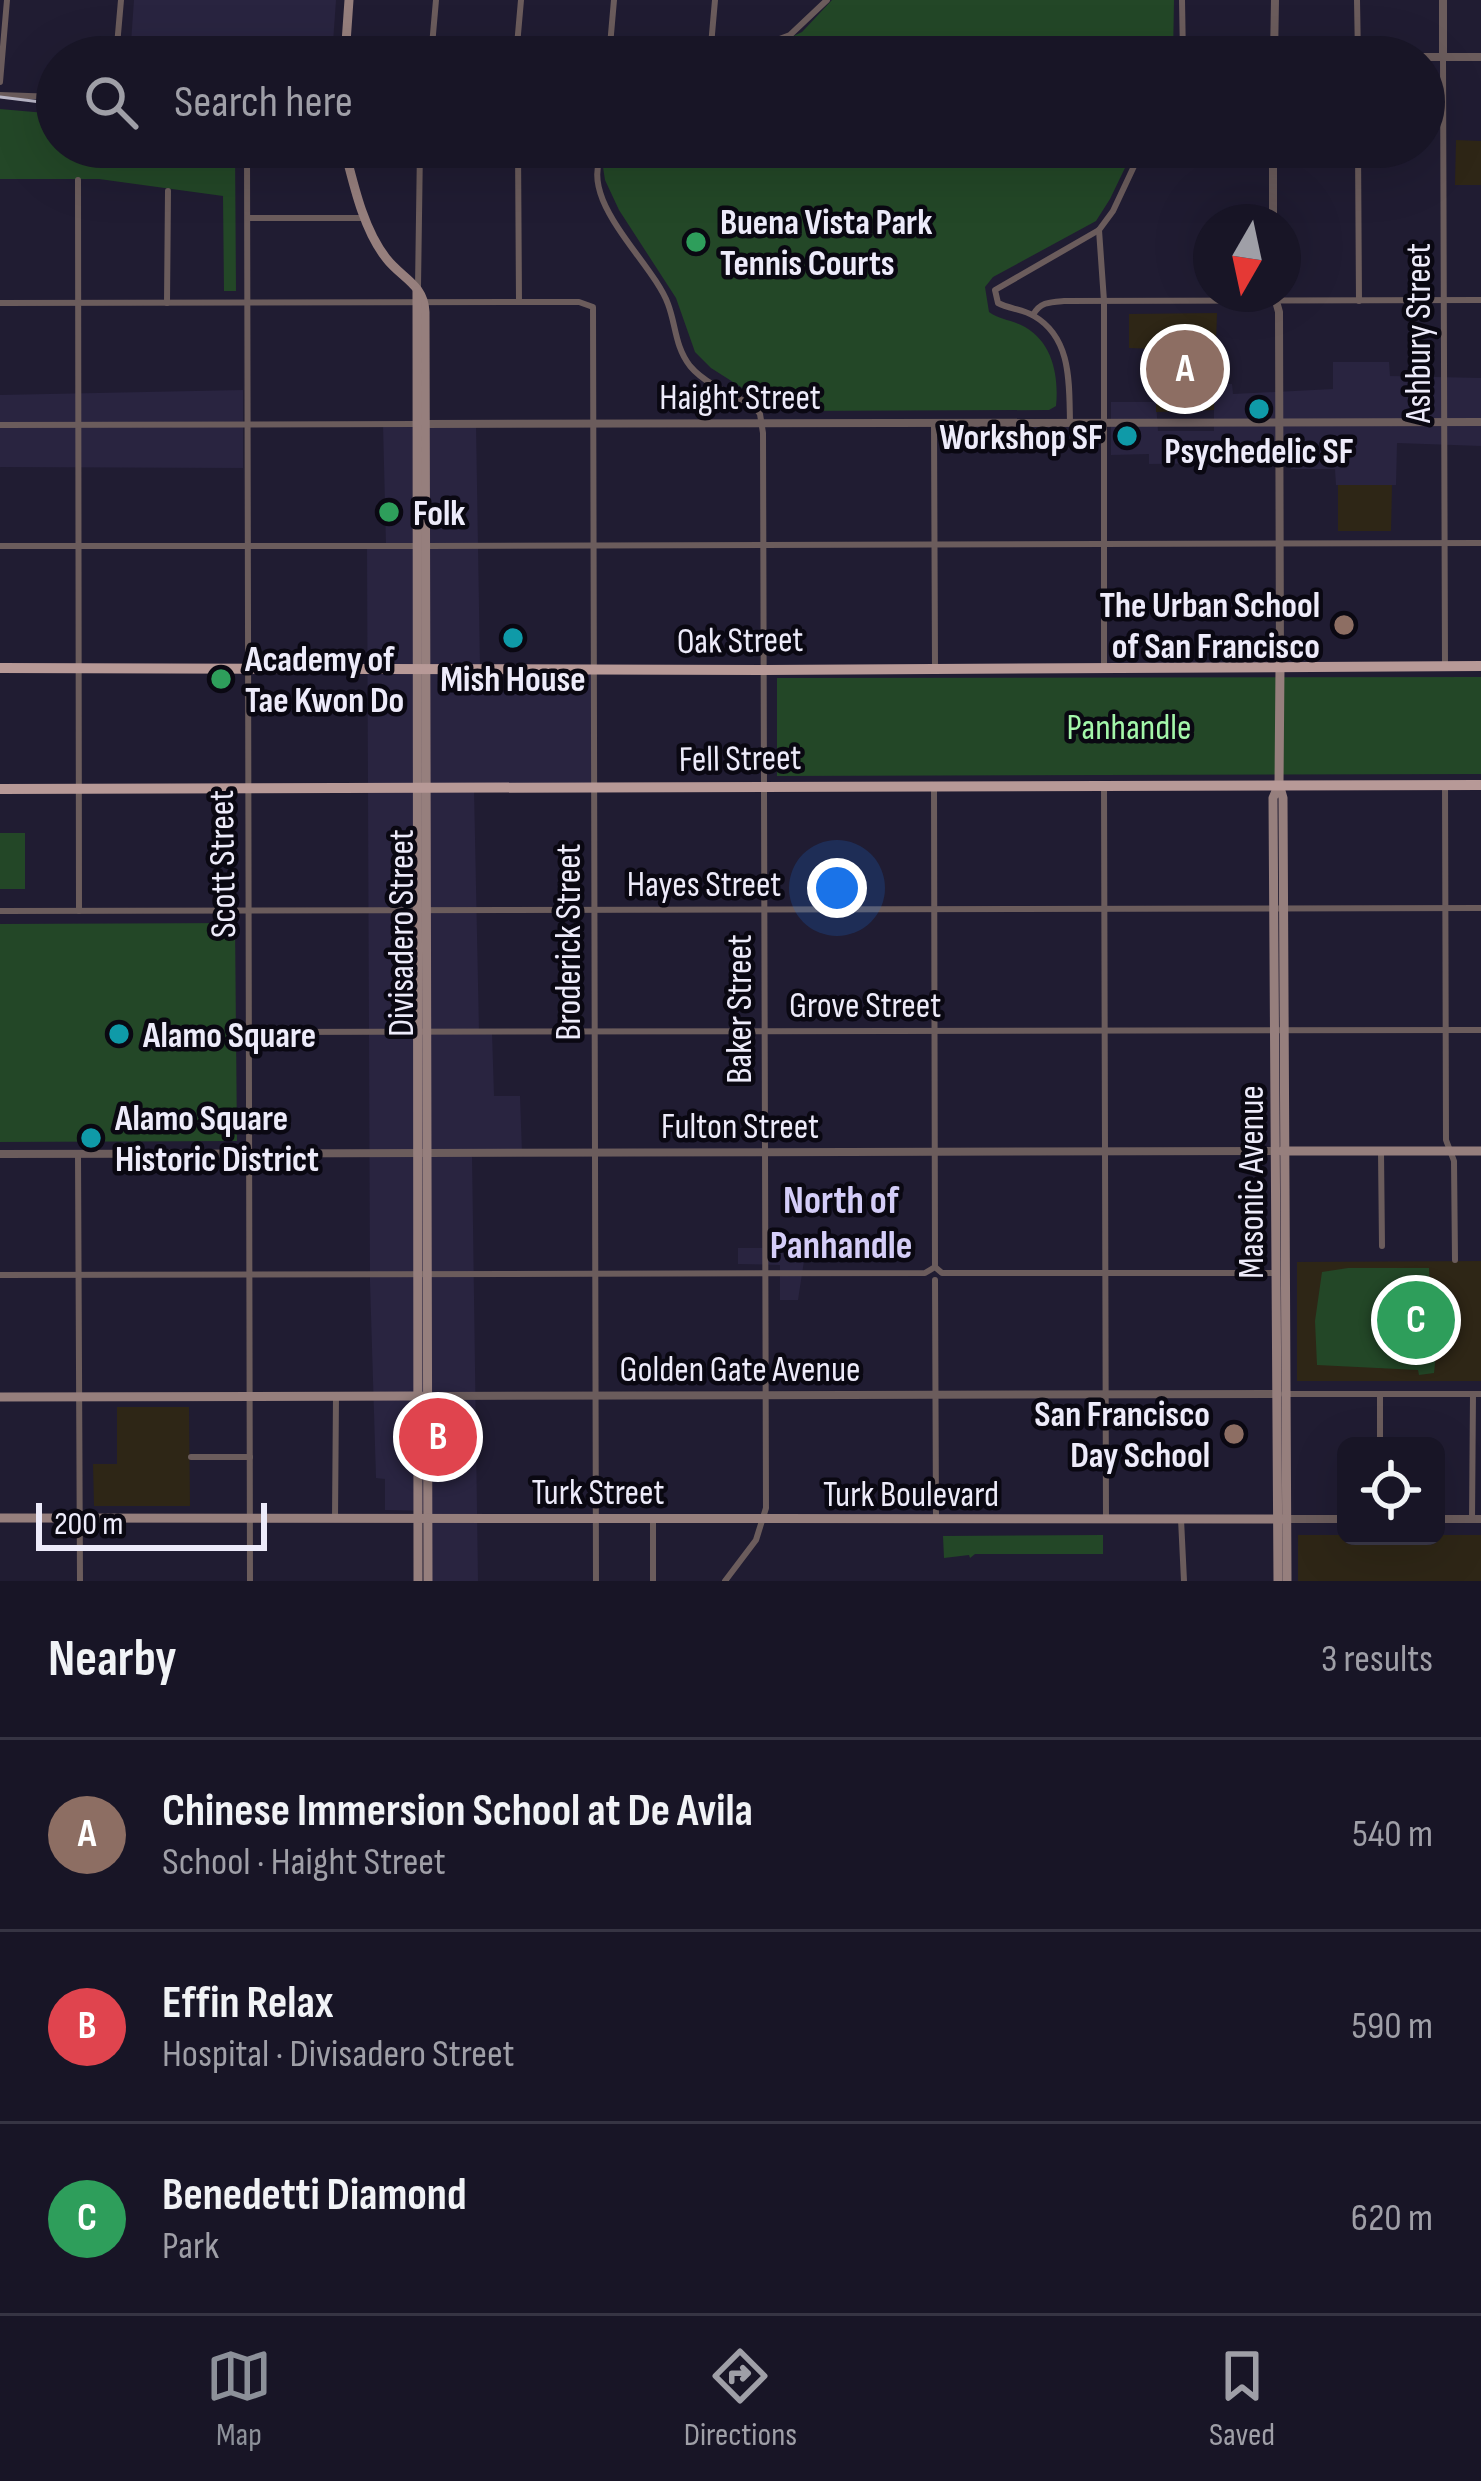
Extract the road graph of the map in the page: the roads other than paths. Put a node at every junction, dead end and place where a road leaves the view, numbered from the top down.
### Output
1 (7, 0) edge
2 (121, 0) edge
3 (349, 0) edge
4 (436, 0) edge
5 (521, 0) edge
6 (614, 0) edge
7 (716, 0) edge
8 (826, 0) edge
9 (1182, 0) edge
10 (1275, 0) edge
11 (1358, 0) edge
12 (1443, 0) edge
13 (118, 36) edge
14 (346, 36) edge
15 (433, 36) edge
16 (518, 36) edge
17 (611, 36) edge
18 (712, 36) edge
19 (787, 36) edge
20 (1183, 36) edge
21 (1274, 36) edge
22 (1358, 36) edge
23 (1443, 36) edge
24 (1445, 57) edge
25 (1481, 57) edge
26 (0, 82) edge
27 (0, 95) edge
28 (36, 96) edge
29 (248, 168) edge
30 (351, 168) edge
31 (420, 168) edge
32 (516, 168) edge
33 (597, 168) edge
34 (1133, 168) edge
35 (1273, 168) edge
36 (1358, 168) edge
37 (1443, 168) edge
38 (77, 180) dead end
39 (168, 190) dead end
40 (1274, 204) edge
41 (248, 218) junction
42 (367, 218) junction
43 (1099, 230) junction
44 (418, 287) junction
45 (1301, 298) edge
46 (1193, 299) edge
47 (1104, 301) junction
48 (1359, 301) junction
49 (1444, 301) junction
50 (1481, 301) edge
51 (248, 302) junction
52 (420, 302) junction
53 (519, 302) junction
54 (0, 303) edge
55 (78, 303) junction
56 (167, 303) junction
57 (1275, 312) edge
58 (1033, 315) junction
59 (1104, 422) junction
60 (1279, 422) junction
61 (1444, 422) junction
62 (1481, 422) edge
63 (762, 423) junction
64 (934, 423) junction
65 (1070, 423) junction
66 (78, 424) junction
67 (248, 424) junction
68 (421, 424) junction
69 (593, 424) junction
70 (0, 425) edge
71 (1481, 543) edge
72 (934, 544) junction
73 (1104, 544) junction
74 (1280, 544) junction
75 (1444, 544) junction
76 (594, 545) junction
77 (764, 545) junction
78 (0, 546) edge
79 (78, 546) junction
80 (248, 546) junction
81 (421, 546) junction
82 (1444, 666) junction
83 (1481, 666) edge
84 (249, 667) junction
85 (1104, 667) junction
86 (1280, 667) junction
87 (0, 668) edge
88 (78, 668) junction
89 (421, 668) junction
90 (934, 668) junction
91 (593, 669) junction
92 (764, 670) junction
93 (1104, 784) junction
94 (1279, 784) junction
95 (934, 785) junction
96 (1445, 785) junction
97 (1481, 785) edge
98 (764, 787) junction
99 (594, 788) junction
100 (0, 789) edge
101 (79, 789) junction
102 (249, 789) junction
103 (422, 789) junction
104 (1280, 908) junction
105 (1445, 908) junction
106 (1481, 908) edge
107 (764, 909) junction
108 (934, 909) junction
109 (1105, 909) junction
110 (249, 910) junction
111 (422, 910) junction
112 (594, 910) junction
113 (0, 911) edge
114 (79, 911) junction
115 (1105, 1030) junction
116 (1281, 1030) junction
117 (1445, 1030) junction
118 (1481, 1030) edge
119 (595, 1031) junction
120 (765, 1031) junction
121 (934, 1031) junction
122 (249, 1032) junction
123 (422, 1032) junction
124 (1105, 1151) junction
125 (1281, 1151) junction
126 (1450, 1151) junction
127 (1481, 1151) edge
128 (765, 1152) junction
129 (934, 1152) junction
130 (1382, 1152) junction
131 (250, 1153) junction
132 (422, 1153) junction
133 (595, 1153) junction
134 (0, 1154) edge
135 (78, 1154) junction
136 (1382, 1246) dead end
137 (1455, 1260) dead end
138 (1106, 1273) junction
139 (1277, 1273) junction
140 (595, 1274) junction
141 (766, 1274) junction
142 (932, 1274) junction
143 (0, 1275) edge
144 (80, 1275) junction
145 (250, 1275) junction
146 (422, 1275) junction
147 (1282, 1394) junction
148 (1380, 1394) junction
149 (1477, 1394) edge
150 (596, 1395) junction
151 (766, 1395) junction
152 (935, 1395) junction
153 (1106, 1395) junction
154 (0, 1396) edge
155 (80, 1396) junction
156 (250, 1396) junction
157 (336, 1396) junction
158 (423, 1396) junction
159 (1380, 1437) edge
160 (191, 1457) dead end
161 (250, 1457) junction
162 (335, 1517) junction
163 (423, 1517) junction
164 (596, 1517) junction
165 (653, 1517) junction
166 (0, 1518) edge
167 (80, 1518) junction
168 (250, 1518) junction
169 (1181, 1519) junction
170 (1282, 1519) junction
171 (1337, 1519) edge
172 (1445, 1519) edge
173 (1477, 1519) edge
174 (763, 1520) junction
175 (936, 1520) junction
176 (1106, 1520) junction
177 (80, 1581) edge
178 (250, 1581) edge
179 (418, 1581) edge
180 (428, 1581) edge
181 (596, 1581) edge
182 (653, 1581) edge
183 (724, 1581) edge
184 (1184, 1581) edge
185 (1282, 1581) edge

1 - 26 street
2 - 13 street
3 - 14 main road
4 - 15 street
5 - 16 street
6 - 17 street
7 - 18 street
8 - 19 street
9 - 20 street
10 - 21 street
11 - 22 street
12 - 23 street, Ashbury Street
24 - 25 street
27 - 28 street
29 - 41 street, Scott Street
30 - 42 main road
31 - 44 street, Divisadero Street
32 - 53 street
33 - 63 street
34 - 43 street
35 - 40 street
36 - 48 street
37 - 49 street, Ashbury Street
38 - 55 street
39 - 56 street
41 - 42 street
41 - 51 street, Scott Street
42 - 44 main road
43 - 47 street
43 - 58 street
44 - 52 main road, Divisadero Street
45 - 48 street
46 - 47 street
47 - 58 street
47 - 59 street
48 - 49 street
49 - 50 street
49 - 61 street, Ashbury Street
51 - 52 street
51 - 56 street
51 - 67 street, Scott Street
52 - 53 street
52 - 68 main road, Divisadero Street
53 - 69 street, Broderick Street
54 - 55 street
55 - 56 street
55 - 66 street
57 - 60 street, Masonic Avenue
58 - 65 street
59 - 60 street, Haight Street
59 - 65 street, Haight Street
59 - 73 street
60 - 61 street, Haight Street
60 - 74 street, Masonic Avenue
61 - 62 street, Haight Street
61 - 75 street, Ashbury Street
63 - 64 street, Haight Street
63 - 69 street, Haight Street
63 - 77 street, Baker Street
64 - 65 street, Haight Street
64 - 72 street
66 - 67 street, Haight Street
66 - 70 street, Haight Street
66 - 79 street
67 - 68 street, Haight Street
67 - 80 street, Scott Street
68 - 69 street, Haight Street
68 - 81 main road, Divisadero Street
69 - 76 street, Broderick Street
71 - 75 street
72 - 73 street
72 - 77 street
72 - 90 street
73 - 74 street
73 - 85 street
74 - 75 street
74 - 86 street, Masonic Avenue
75 - 82 street, Ashbury Street
76 - 77 street
76 - 81 street
76 - 91 street, Broderick Street
77 - 92 street, Baker Street
78 - 79 street
79 - 80 street
79 - 88 street
80 - 81 street
80 - 84 street, Scott Street
81 - 89 main road, Divisadero Street
82 - 83 main road, Oak Street
82 - 86 main road, Oak Street
84 - 88 main road, Oak Street
84 - 89 main road, Oak Street
84 - 102 street, Scott Street
85 - 86 main road, Oak Street
85 - 90 main road, Oak Street
86 - 94 main road, Masonic Avenue
87 - 88 main road, Oak Street
88 - 101 street
89 - 91 main road, Oak Street
89 - 103 main road, Divisadero Street
90 - 92 main road, Oak Street
91 - 92 main road, Oak Street
91 - 99 street, Broderick Street
92 - 98 street, Baker Street
93 - 94 main road, Fell Street
93 - 95 main road, Fell Street
93 - 109 street
94 - 96 main road, Fell Street
94 - 104 main road, Masonic Avenue
95 - 98 main road, Fell Street
95 - 108 street
96 - 97 main road, Fell Street
96 - 105 street
98 - 99 main road, Fell Street
98 - 107 street, Baker Street
99 - 103 main road, Fell Street
99 - 112 street, Broderick Street
100 - 101 main road, Fell Street
101 - 102 main road, Fell Street
101 - 114 street
102 - 103 main road, Fell Street
102 - 110 street, Scott Street
103 - 111 main road, Divisadero Street
104 - 105 street, Hayes Street
104 - 109 street, Hayes Street
104 - 116 main road, Masonic Avenue
105 - 106 street, Hayes Street
105 - 117 street
107 - 108 street, Hayes Street
107 - 112 street, Hayes Street
107 - 120 street, Baker Street
108 - 109 street, Hayes Street
108 - 121 street
109 - 115 street
110 - 111 street, Hayes Street
110 - 114 street, Hayes Street
110 - 122 street, Scott Street
111 - 112 street, Hayes Street
111 - 123 main road, Divisadero Street
112 - 119 street, Broderick Street
113 - 114 street, Hayes Street
115 - 116 street, Grove Street
115 - 121 street, Grove Street
115 - 124 street
116 - 117 street, Grove Street
116 - 125 main road, Masonic Avenue
117 - 118 street, Grove Street
117 - 126 street
119 - 120 street, Grove Street
119 - 123 street, Grove Street
119 - 133 street, Broderick Street
120 - 121 street, Grove Street
120 - 128 street, Baker Street
121 - 129 street
122 - 123 street, Grove Street
122 - 131 street, Scott Street
123 - 132 main road, Divisadero Street
124 - 125 street, Fulton Street
124 - 129 street, Fulton Street
124 - 138 street
125 - 130 main road, Fulton Street
125 - 139 main road, Masonic Avenue
125 - 147 main road, Masonic Avenue
126 - 127 main road, Fulton Street
126 - 130 main road, Fulton Street
126 - 137 street
128 - 129 street, Fulton Street
128 - 133 street, Fulton Street
128 - 141 street, Baker Street
129 - 142 street
130 - 136 street
131 - 132 street, Fulton Street
131 - 135 street, Fulton Street
131 - 145 street, Scott Street
132 - 133 street, Fulton Street
132 - 146 main road, Divisadero Street
133 - 140 street, Broderick Street
134 - 135 street, Fulton Street
135 - 144 street
138 - 139 street
138 - 142 street
138 - 153 street
139 - 147 main road, Masonic Avenue
140 - 141 street
140 - 146 street
140 - 150 street, Broderick Street
141 - 142 street
141 - 151 street, Baker Street
142 - 152 street
143 - 144 street
144 - 145 street
144 - 155 street
145 - 146 street
145 - 156 street, Scott Street
146 - 158 main road, Divisadero Street
147 - 148 street, Golden Gate Avenue
147 - 153 street, Golden Gate Avenue
147 - 170 main road, Masonic Avenue
148 - 149 street, Golden Gate Avenue
148 - 159 street
149 - 173 street
150 - 151 street, Golden Gate Avenue
150 - 158 street, Golden Gate Avenue
150 - 164 street, Broderick Street
151 - 152 street, Golden Gate Avenue
151 - 174 street, Baker Street
152 - 153 street, Golden Gate Avenue
152 - 175 street
153 - 176 street
154 - 155 main road, Golden Gate Avenue
155 - 156 main road, Golden Gate Avenue
155 - 167 street
156 - 157 main road, Golden Gate Avenue
156 - 161 street, Scott Street
157 - 158 main road, Golden Gate Avenue
157 - 162 street
158 - 163 main road, Divisadero Street
160 - 161 street
161 - 168 street, Scott Street
162 - 163 main road, Turk Street
162 - 168 main road, Turk Street
163 - 164 main road, Turk Street
163 - 179 main road, Divisadero Street
163 - 180 main road, Divisadero Street
164 - 165 main road, Turk Street
164 - 181 street, Broderick Street
165 - 174 main road, Turk Street
165 - 182 street
166 - 167 main road, Turk Street
167 - 168 main road, Turk Street
167 - 177 street
168 - 178 street, Scott Street
169 - 170 main road, Turk Boulevard
169 - 176 main road, Turk Boulevard
169 - 184 street
170 - 171 street, Turk Boulevard
170 - 185 main road, Masonic Avenue
172 - 173 street
174 - 175 main road, Turk Boulevard
174 - 183 street, Baker Street
175 - 176 main road, Turk Boulevard

